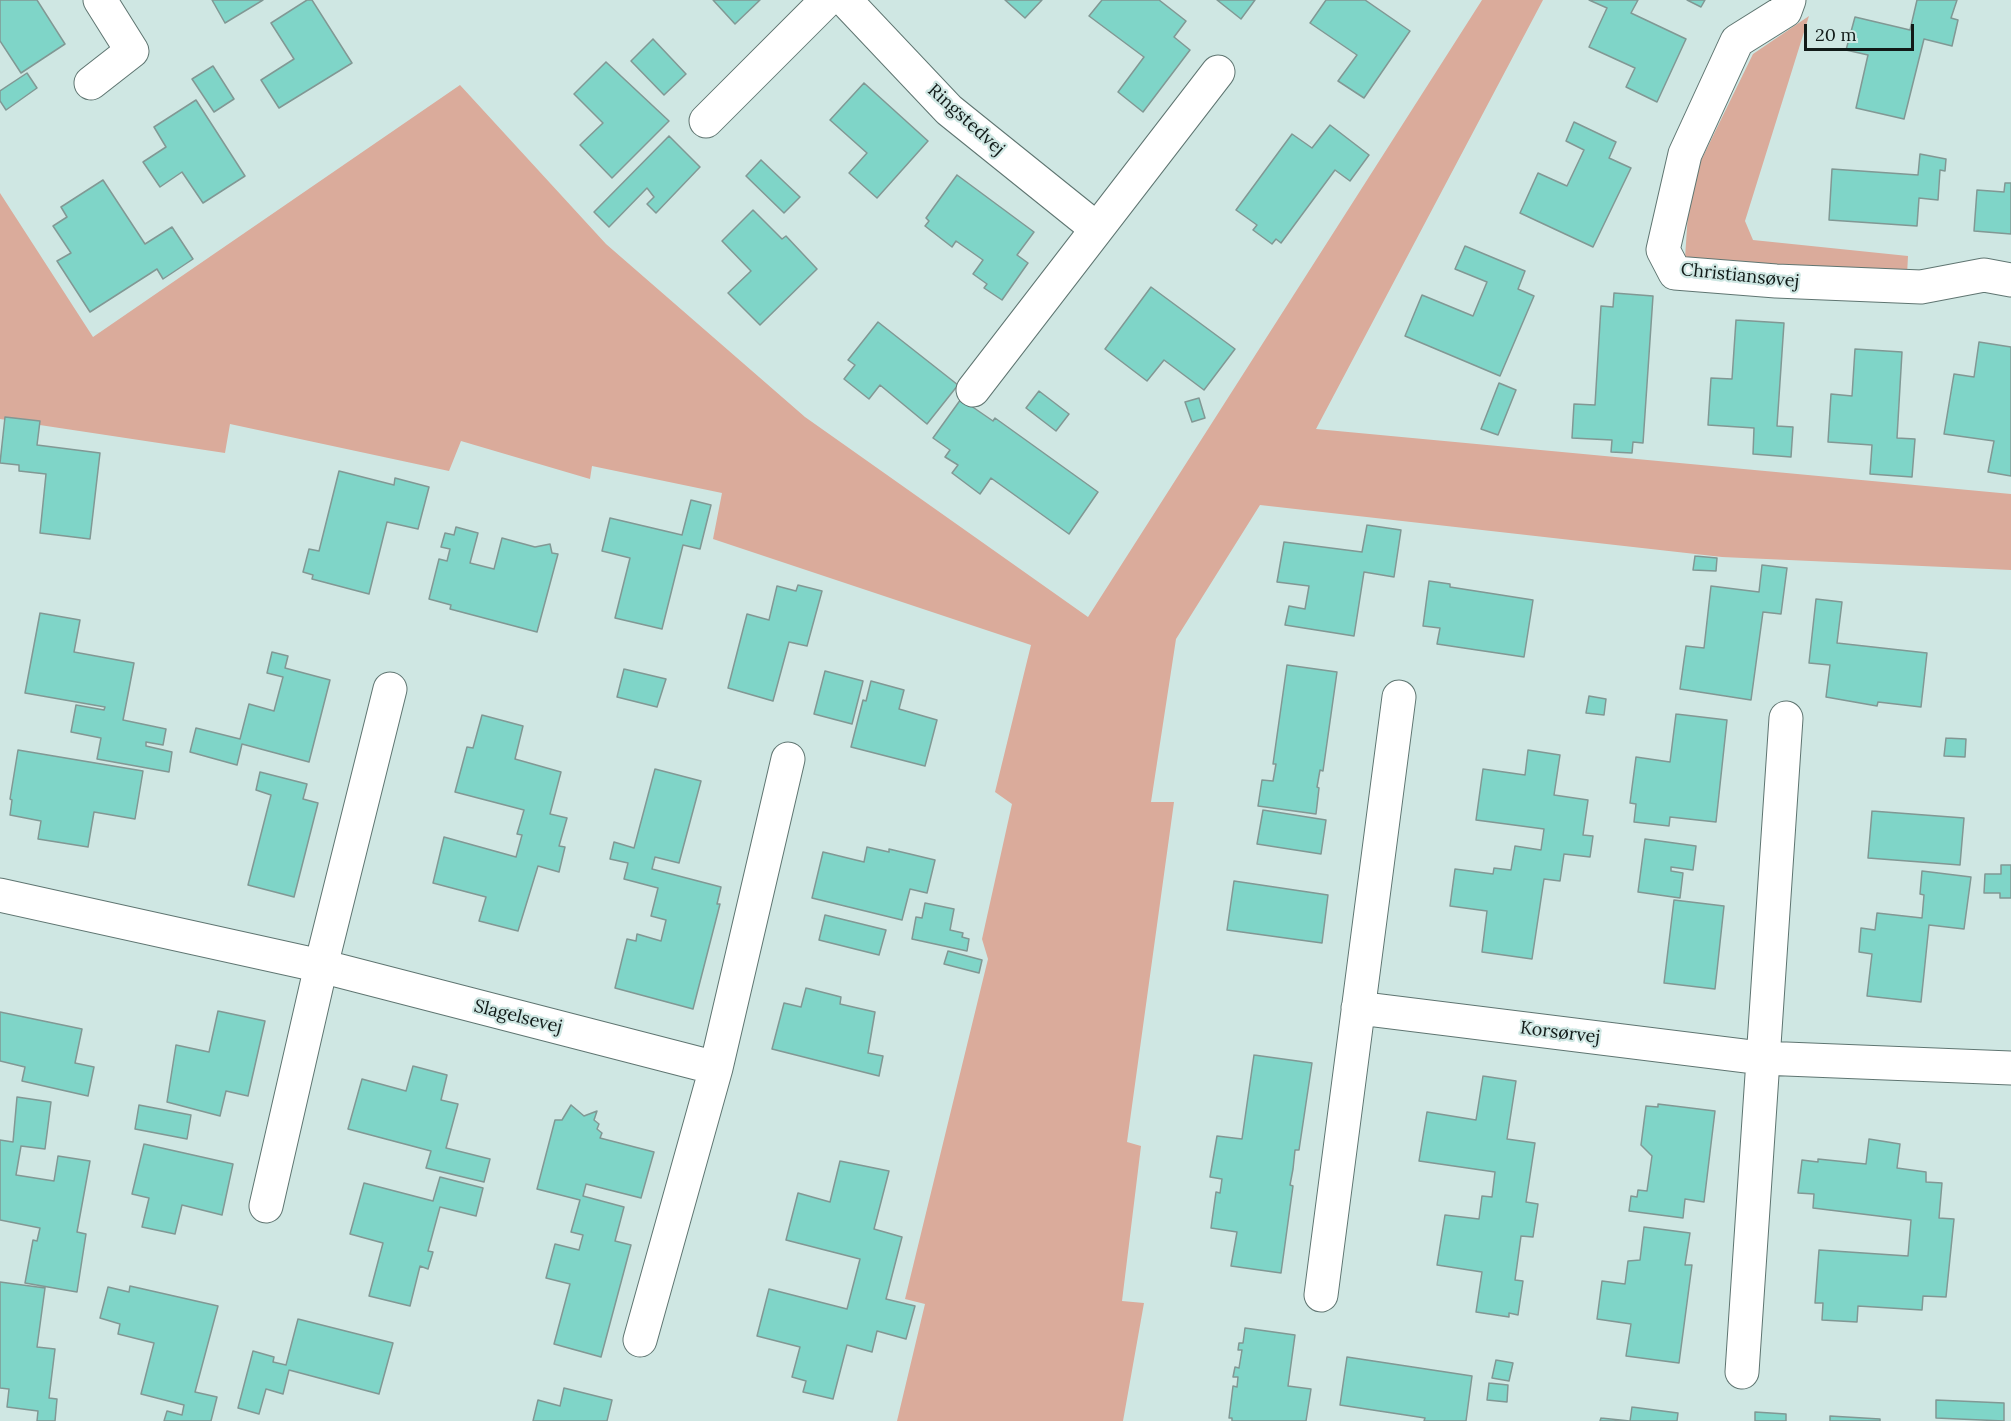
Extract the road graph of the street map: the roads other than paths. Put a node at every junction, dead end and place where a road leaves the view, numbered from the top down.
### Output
1 (100, 0) edge
2 (827, 0) edge
3 (845, 0) edge
4 (1789, 0) edge
5 (1218, 72) dead end
6 (91, 82) dead end
7 (706, 121) dead end
8 (1097, 230) junction
9 (2011, 280) edge
10 (973, 390) dead end
11 (390, 689) dead end
12 (1399, 697) dead end
13 (1786, 718) dead end
14 (788, 759) dead end
15 (0, 895) edge
16 (321, 966) junction
17 (1358, 1008) junction
18 (1761, 1058) junction
19 (716, 1068) junction
20 (2011, 1068) edge
21 (266, 1206) dead end
22 (1321, 1295) dead end
23 (640, 1340) dead end
24 (1742, 1372) dead end

1 - 6 street
2 - 7 street
3 - 8 street, Ringstedvej
4 - 9 street, Christiansøvej
5 - 8 street
8 - 10 street
11 - 16 street
12 - 17 street
13 - 18 street
14 - 19 street
15 - 16 street, Slagelsevej
16 - 19 street, Slagelsevej
16 - 21 street
17 - 18 street, Korsørvej
17 - 22 street
18 - 20 street, Korsørvej
18 - 24 street
19 - 23 street

